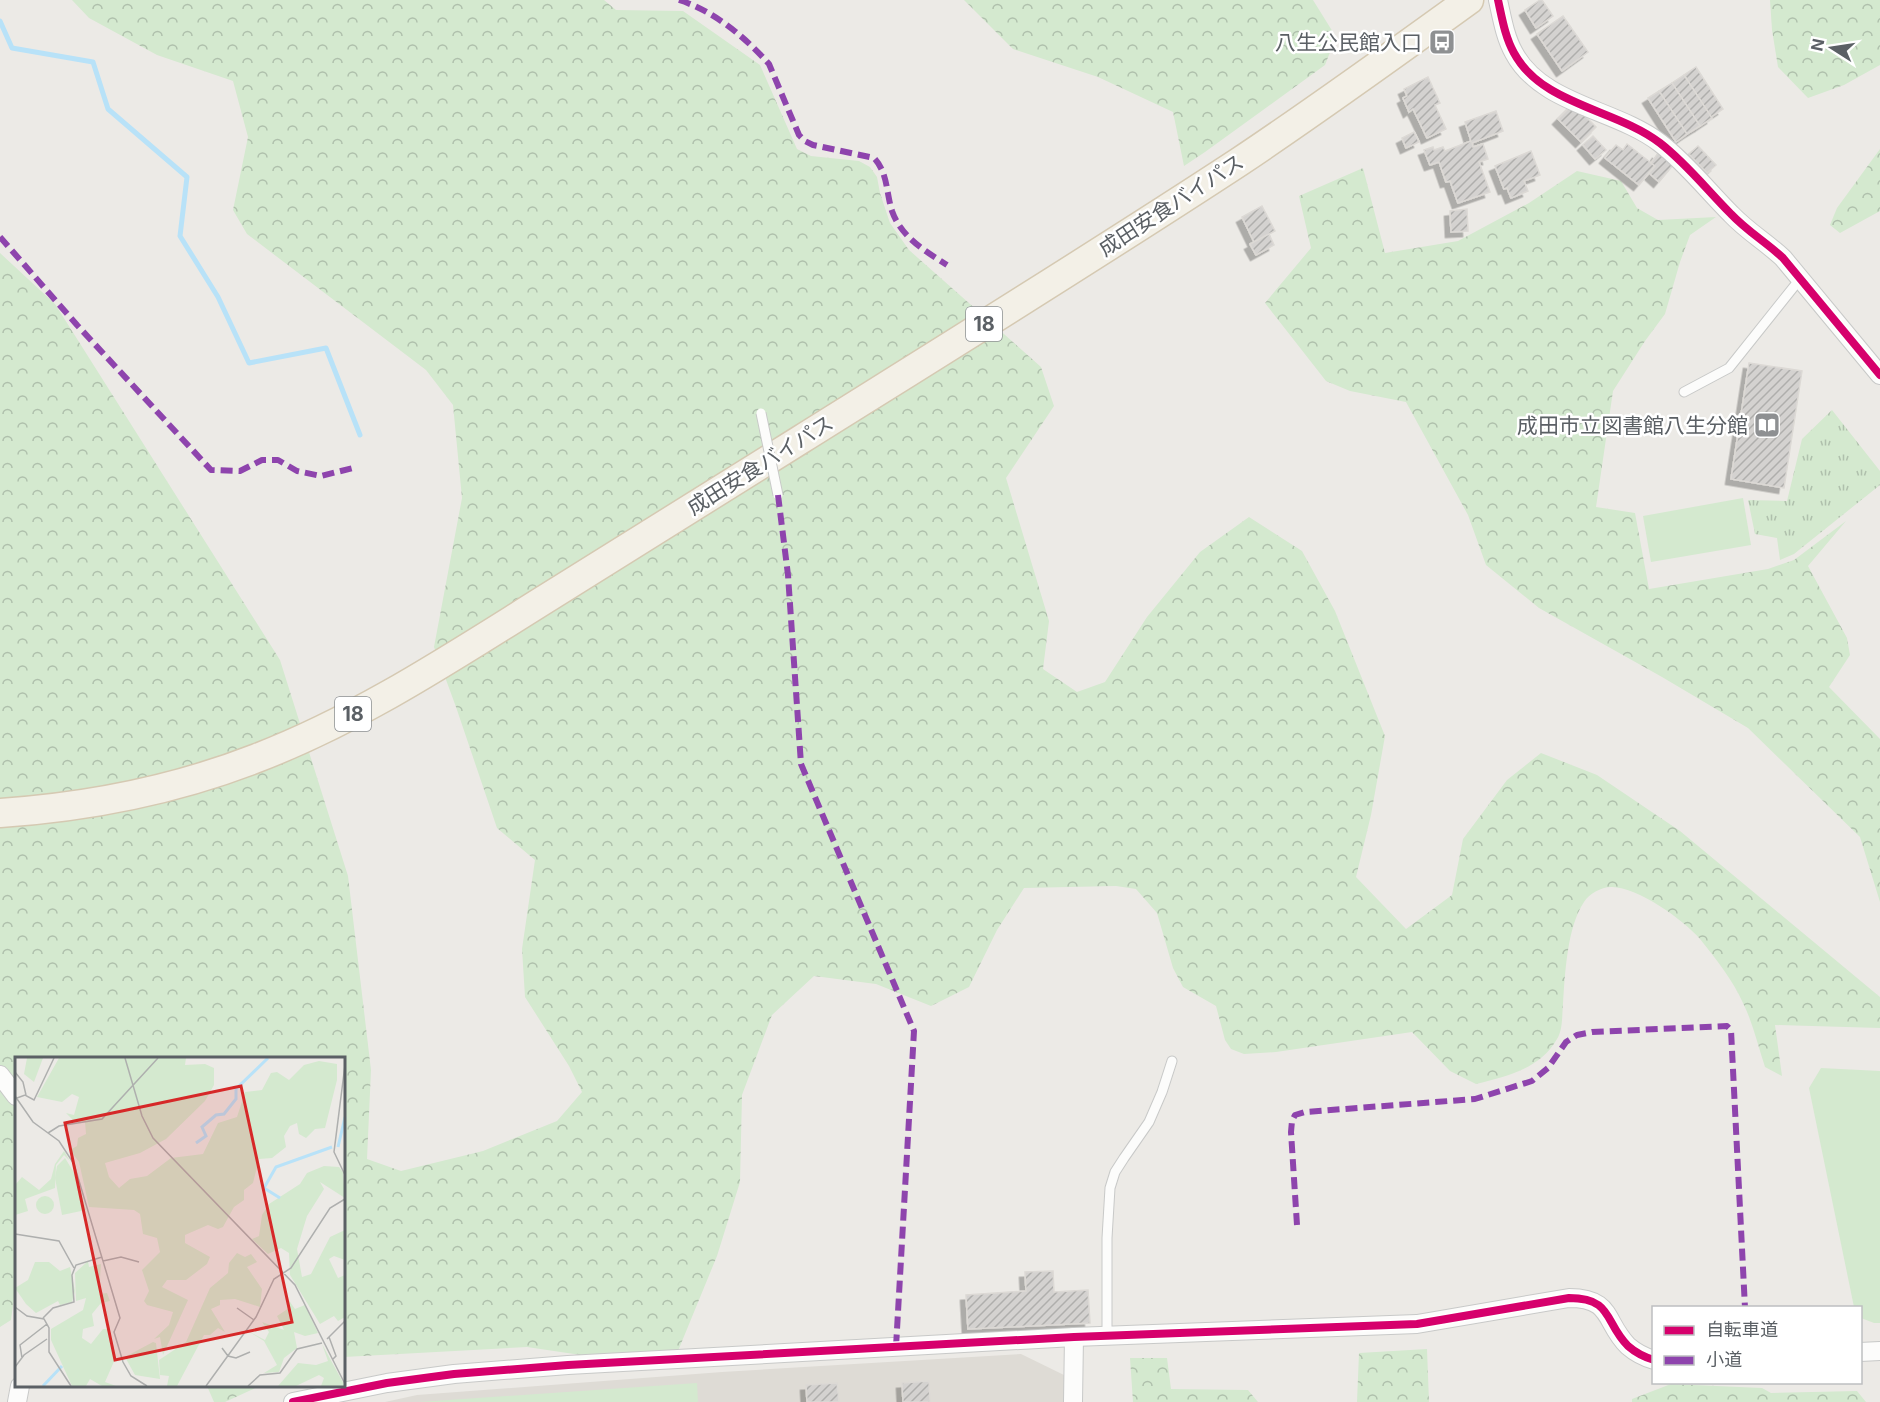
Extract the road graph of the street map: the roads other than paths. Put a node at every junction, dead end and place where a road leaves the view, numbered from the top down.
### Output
1 (1469, 0) edge
2 (1498, 0) edge
3 (1800, 279) junction
4 (1880, 375) edge
5 (1684, 392) dead end
6 (761, 413) dead end
7 (778, 495) dead end
8 (0, 813) edge
9 (1172, 1061) dead end
10 (0, 1075) edge
11 (15, 1095) edge
12 (1107, 1336) junction
13 (1074, 1337) junction
14 (1880, 1350) edge
15 (1862, 1352) edge
16 (1652, 1360) edge
17 (20, 1387) edge
18 (17, 1402) edge
19 (293, 1402) edge
20 (1073, 1402) edge

1 - 8 main road, 成田安食バイパス / 18
2 - 3 street
3 - 4 street
3 - 5 lane
6 - 7 lane, bridge
9 - 12 lane
10 - 11 street
12 - 13 street
12 - 16 street
13 - 19 street
13 - 20 street
14 - 15 street
17 - 18 street

